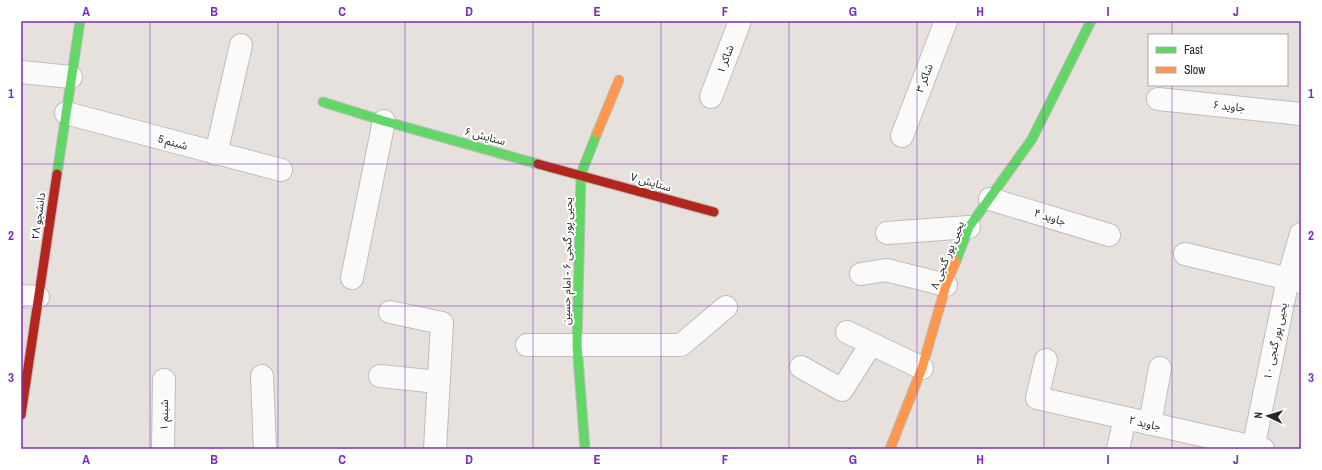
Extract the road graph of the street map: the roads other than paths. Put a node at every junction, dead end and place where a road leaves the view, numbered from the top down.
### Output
1 (80, 21) edge
2 (740, 21) edge
3 (946, 21) edge
4 (1091, 21) edge
5 (242, 44) dead end
6 (21, 72) edge
7 (71, 77) junction
8 (619, 80) dead end
9 (711, 97) dead end
10 (1158, 99) dead end
11 (323, 102) dead end
12 (66, 113) junction
13 (1301, 114) edge
14 (384, 121) junction
15 (902, 136) dead end
16 (216, 154) junction
17 (281, 170) dead end
18 (581, 174) junction
19 (990, 199) junction
20 (714, 212) dead end
21 (969, 227) junction
22 (887, 232) dead end
23 (1301, 234) edge
24 (1109, 235) dead end
25 (1185, 254) dead end
26 (861, 274) dead end
27 (352, 278) dead end
28 (1294, 280) edge
29 (946, 285) junction
30 (30, 297) edge
31 (726, 307) dead end
32 (390, 312) dead end
33 (847, 332) dead end
34 (527, 344) dead end
35 (871, 344) junction
36 (577, 345) junction
37 (1046, 360) dead end
38 (801, 367) dead end
39 (922, 368) junction
40 (1160, 368) dead end
41 (262, 376) dead end
42 (380, 376) dead end
43 (164, 380) dead end
44 (438, 382) junction
45 (21, 415) edge
46 (1125, 418) junction
47 (1150, 424) junction
48 (1256, 448) edge
49 (163, 449) edge
50 (265, 449) edge
51 (435, 449) edge
52 (585, 449) edge
53 (890, 449) edge
54 (1118, 449) edge

1 - 7 street, دانشجو ۲۸
2 - 9 street, شاکر ۱
3 - 15 street, شاکر ۳
4 - 19 street, یحیی پور گنجی ۸
5 - 16 street
6 - 7 street
7 - 12 street, دانشجو ۲۸
8 - 18 street, یحیی پور گنجی ۶ - امام حسین
10 - 13 street, جاوید ۶
11 - 14 street, ستایش ۶
12 - 16 street, شبنم 5
12 - 30 street, دانشجو ۲۸
14 - 18 street, ستایش ۶
14 - 27 street
16 - 17 street, شبنم 5
18 - 20 street, ستایش ۷
18 - 36 street, یحیی پور گنجی ۶ - امام حسین
19 - 21 street, یحیی پور گنجی ۸
19 - 24 street, جاوید ۴
21 - 22 street
21 - 29 street, یحیی پور گنجی ۸
23 - 28 street, یحیی پور گنجی ۱۰
25 - 28 street
26 - 29 street
28 - 48 street, یحیی پور گنجی ۱۰
29 - 39 street, یحیی پور گنجی ۸
30 - 45 street, دانشجو ۲۸
31 - 36 street
32 - 44 street
33 - 35 street
34 - 36 street
35 - 38 street
35 - 39 street
36 - 52 street, یحیی پور گنجی ۶ - امام حسین
37 - 46 street, جاوید ۲
39 - 53 street, یحیی پور گنجی ۸
40 - 47 street
41 - 50 street
42 - 44 street
43 - 49 street, شبنم ۱
44 - 51 street
46 - 47 street, جاوید ۲
46 - 54 street
47 - 48 street, جاوید ۲

